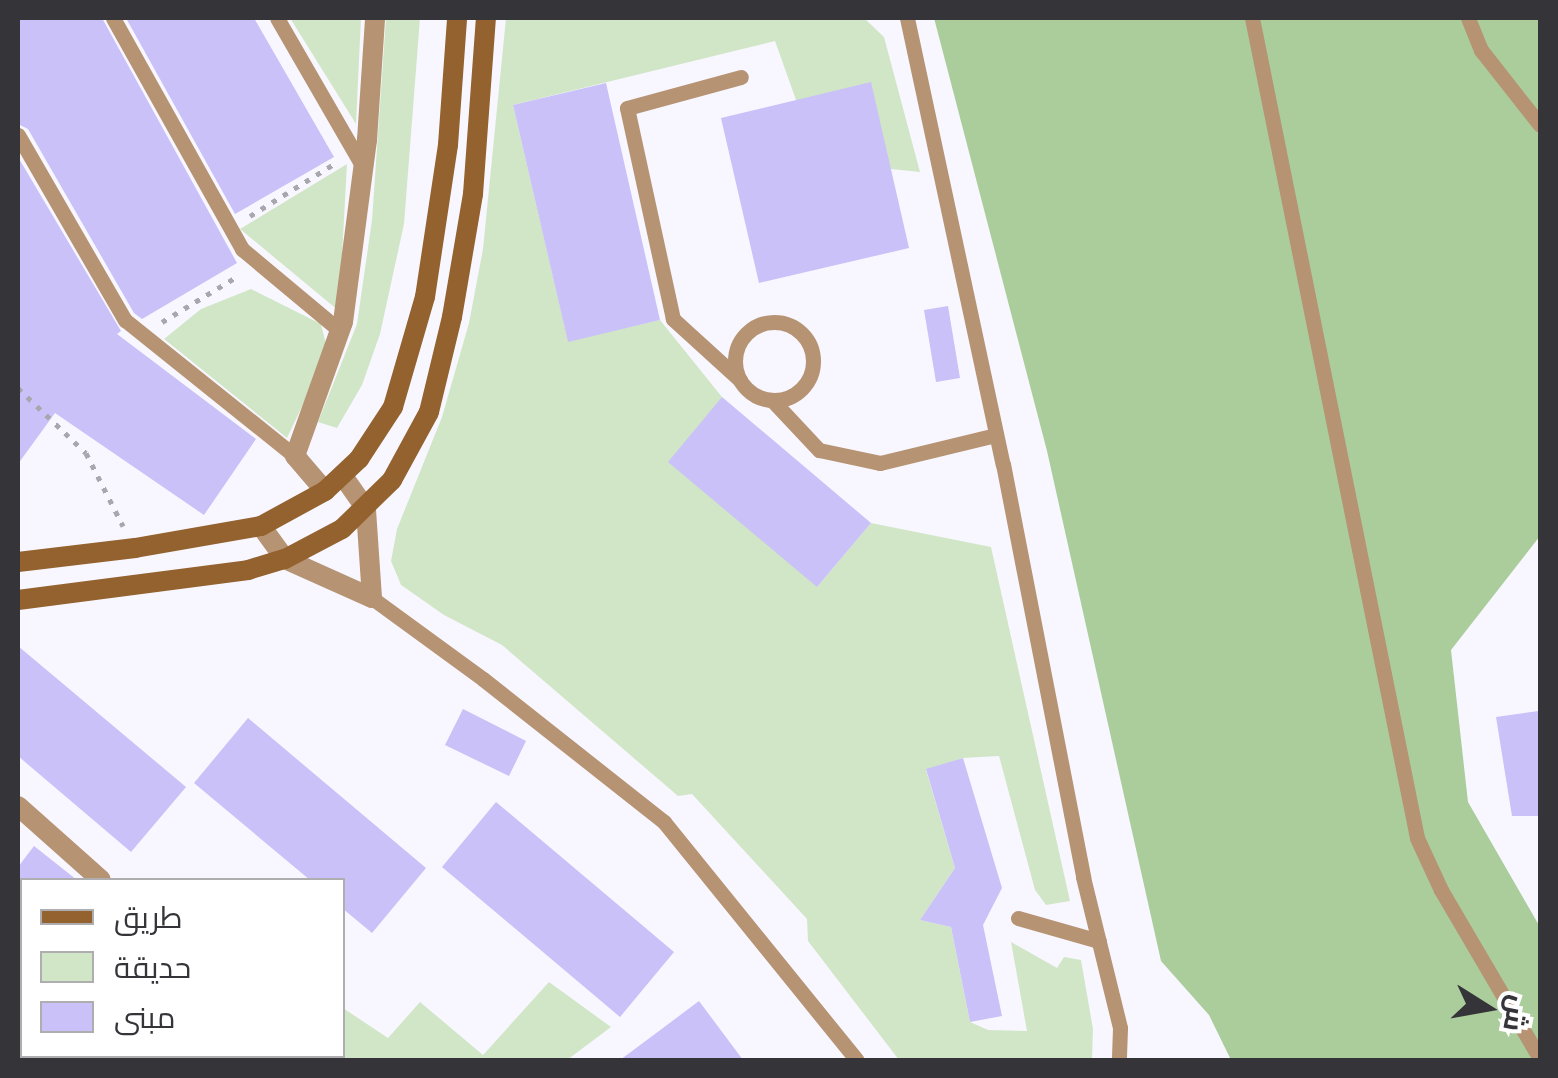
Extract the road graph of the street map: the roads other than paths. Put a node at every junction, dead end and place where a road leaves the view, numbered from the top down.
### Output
1 (113, 18) edge
2 (277, 18) edge
3 (375, 18) edge
4 (457, 18) edge
5 (486, 18) edge
6 (907, 18) edge
7 (1252, 18) edge
8 (1468, 18) edge
9 (740, 77) dead end
10 (1540, 125) edge
11 (18, 135) edge
12 (359, 160) junction
13 (340, 331) junction
14 (740, 380) junction
15 (772, 400) junction
16 (996, 435) junction
17 (295, 456) junction
18 (343, 476) junction
19 (325, 491) junction
20 (366, 509) junction
21 (261, 526) junction
22 (285, 559) junction
23 (18, 562) edge
24 (372, 598) junction
25 (18, 600) edge
26 (18, 806) edge
27 (99, 878) edge
28 (1018, 918) dead end
29 (1099, 941) junction
30 (1540, 1059) edge
31 (857, 1060) edge
32 (1119, 1060) edge

1 - 13 lane
2 - 12 lane
3 - 12 street
4 - 18 main road
5 - 20 main road
6 - 16 lane
7 - 30 lane
8 - 10 lane
9 - 14 lane
11 - 17 lane
12 - 13 street
13 - 17 street
14 - 15 lane
14 - 15 lane
15 - 16 lane
16 - 29 lane
17 - 19 street
18 - 19 main road
18 - 20 street
19 - 21 main road
20 - 22 main road
20 - 24 street
21 - 22 street
21 - 23 main road
22 - 24 street
22 - 25 main road
24 - 31 lane
26 - 27 street
28 - 29 lane
29 - 32 lane

